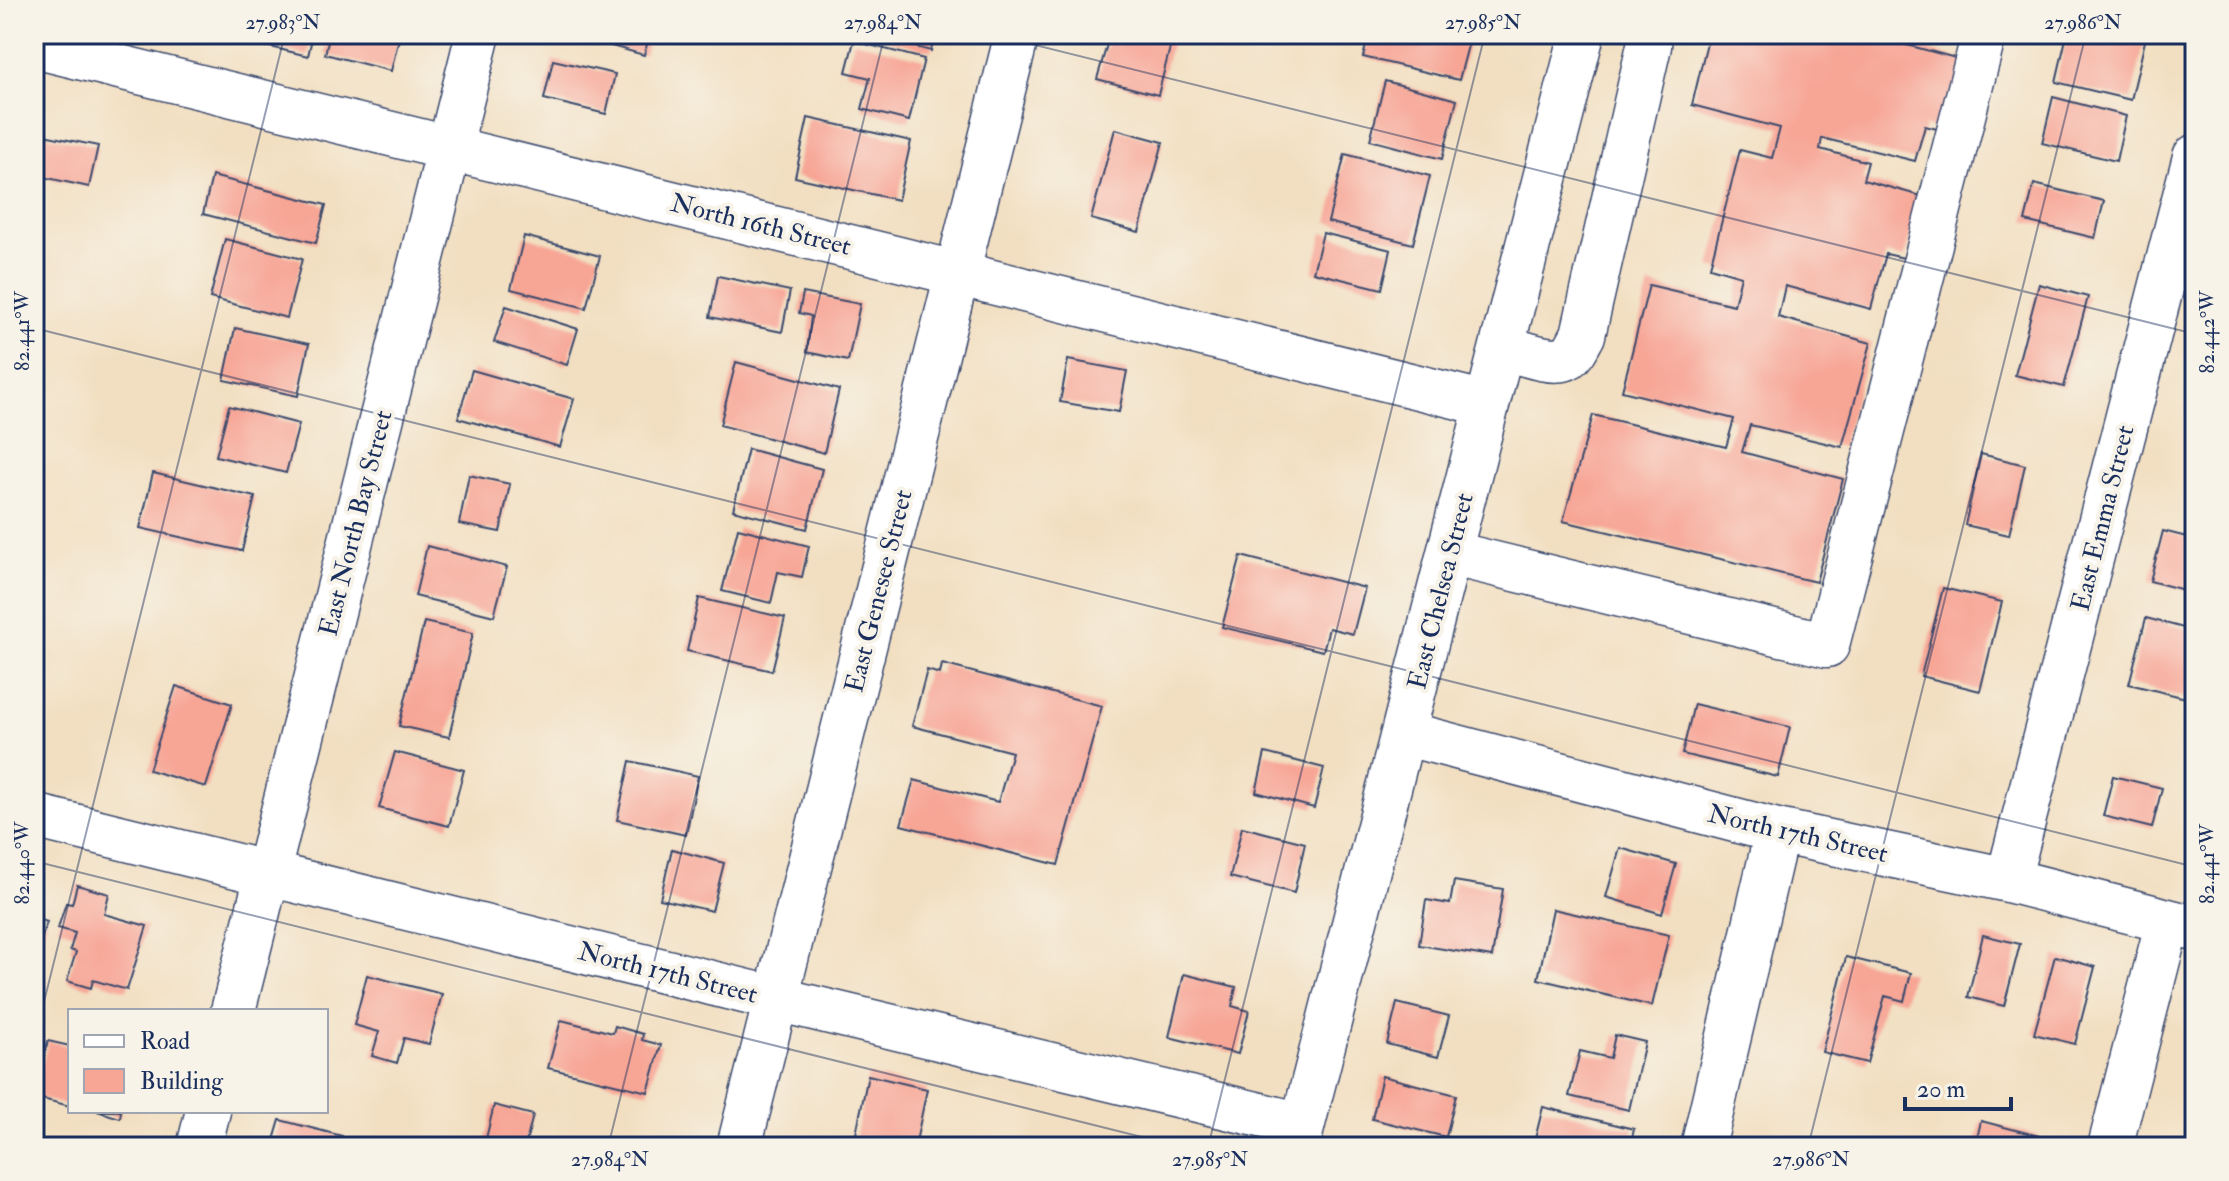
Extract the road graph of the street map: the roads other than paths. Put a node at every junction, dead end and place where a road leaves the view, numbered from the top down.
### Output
1 (478, 34) edge
2 (1017, 34) edge
3 (1582, 34) edge
4 (1650, 34) edge
5 (1984, 34) edge
6 (34, 46) edge
7 (449, 148) junction
8 (2195, 157) edge
9 (958, 272) junction
10 (1502, 347) junction
11 (1487, 404) junction
12 (1449, 553) junction
13 (1403, 733) junction
14 (34, 816) edge
15 (1777, 831) junction
16 (268, 873) junction
17 (2008, 880) junction
18 (2182, 925) edge
19 (776, 999) junction
20 (234, 1009) edge
21 (208, 1113) edge
22 (1300, 1136) edge
23 (199, 1147) edge
24 (739, 1147) edge
25 (1703, 1147) edge
26 (2110, 1147) edge

1 - 7 street, East North Bay Street
2 - 9 street, East Genesee Street
3 - 10 street, East Chelsea Street
4 - 10 street
5 - 12 street
6 - 7 street, North 16th Street
7 - 9 street, North 16th Street
7 - 16 street, East North Bay Street
8 - 17 street, East Emma Street
9 - 11 street, North 16th Street
9 - 19 street, East Genesee Street
10 - 11 street, East Chelsea Street
11 - 12 street, East Chelsea Street
12 - 13 street, East Chelsea Street
13 - 15 street, North 17th Street
13 - 22 street, East Chelsea Street
14 - 16 street, North 17th Street
15 - 17 street, North 17th Street
15 - 25 street
16 - 19 street, North 17th Street
16 - 20 street, East North Bay Street
17 - 18 street, North 17th Street
18 - 26 street
19 - 22 street, North 17th Street
19 - 24 street, East Genesee Street
21 - 23 street

